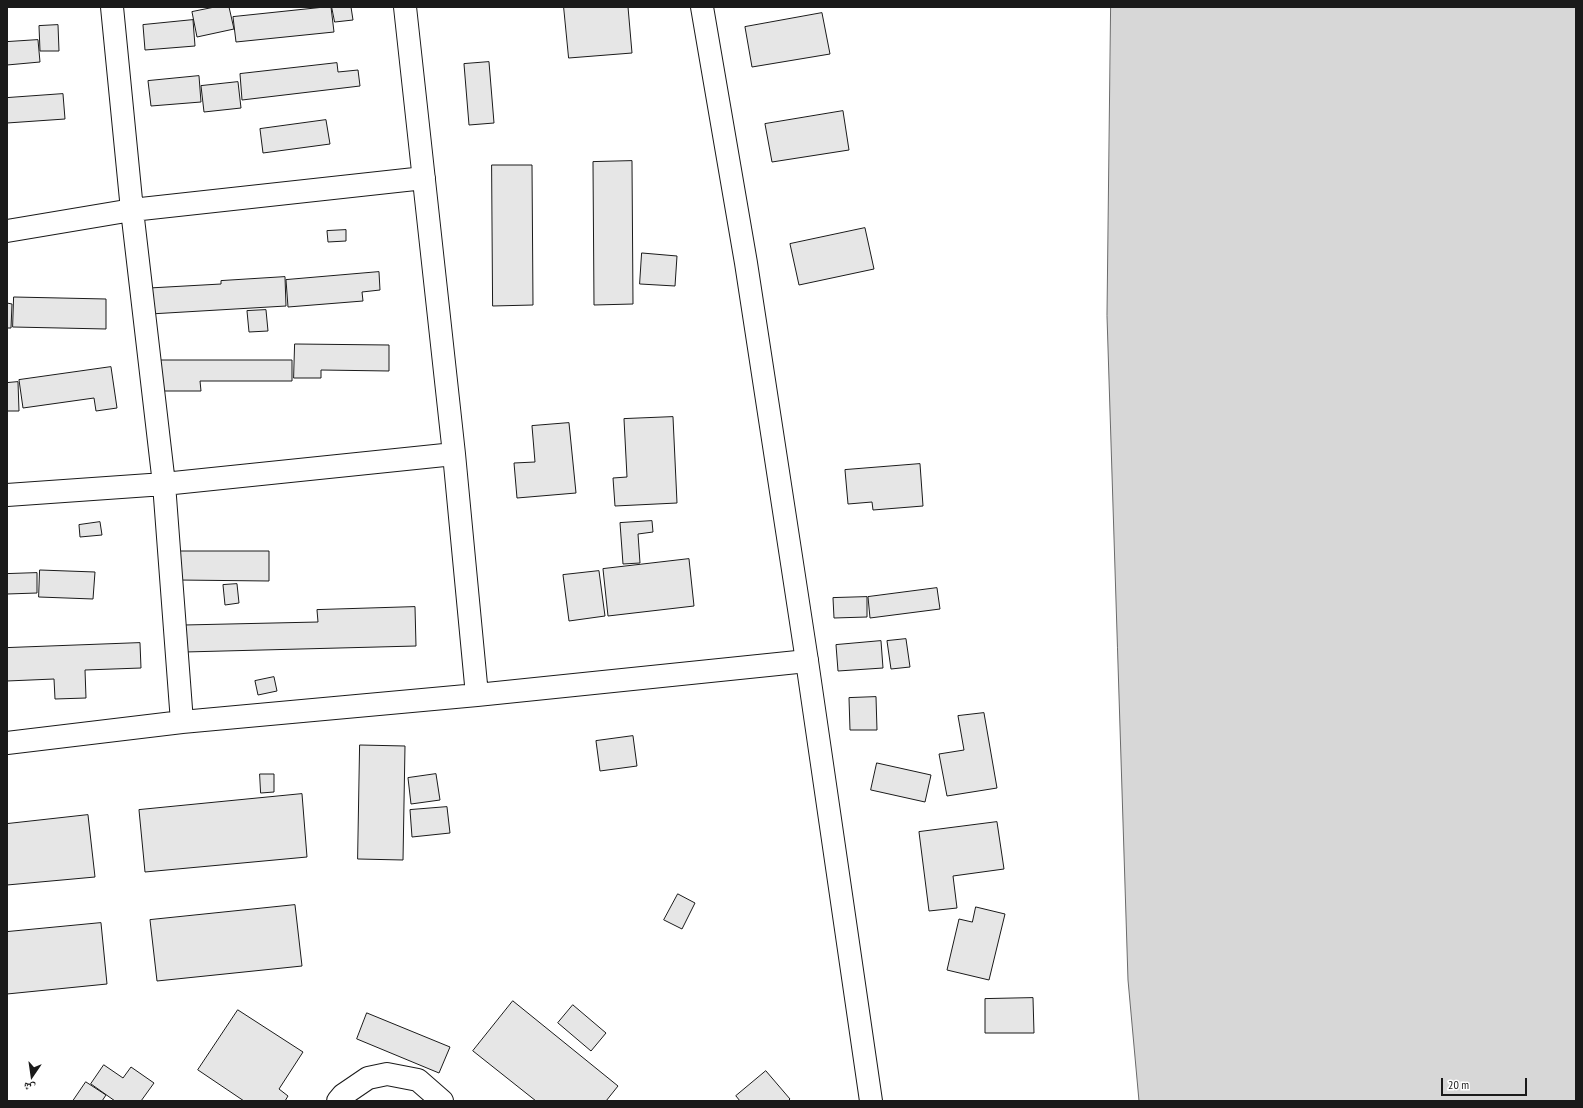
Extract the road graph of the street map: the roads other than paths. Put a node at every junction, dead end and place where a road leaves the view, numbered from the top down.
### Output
1 (112, 7) edge
2 (405, 7) edge
3 (702, 7) edge
4 (424, 178) junction
5 (132, 210) junction
6 (7, 231) edge
7 (454, 454) junction
8 (164, 484) junction
9 (7, 495) edge
10 (807, 661) junction
11 (477, 695) junction
12 (182, 722) junction
13 (7, 743) edge
14 (338, 1101) edge
15 (442, 1101) edge
16 (870, 1101) edge

1 - 5 street
2 - 4 street
3 - 10 street
4 - 5 street
4 - 7 street
5 - 6 street
5 - 8 street
7 - 8 street
7 - 11 street
8 - 9 street
8 - 12 street
10 - 11 street
10 - 16 street
11 - 12 street
12 - 13 street
14 - 15 street

